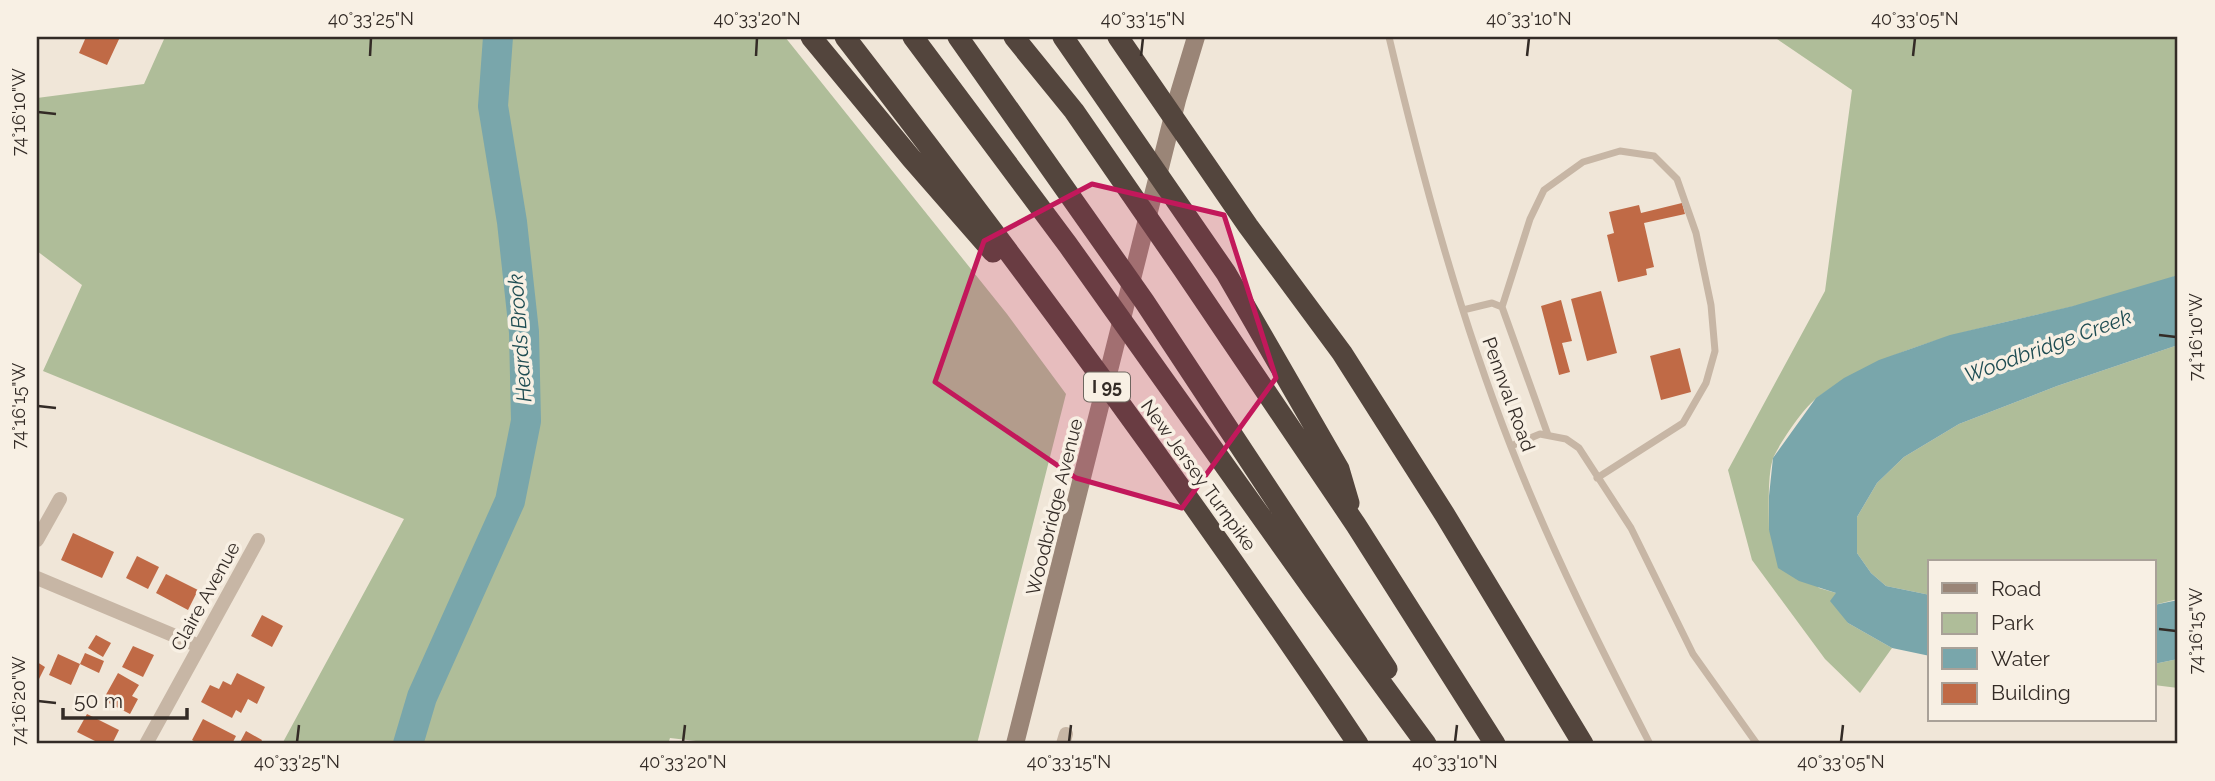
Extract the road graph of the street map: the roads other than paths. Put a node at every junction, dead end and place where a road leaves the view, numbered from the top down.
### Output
1 (811, 37) edge
2 (845, 37) edge
3 (913, 37) edge
4 (958, 37) edge
5 (1014, 37) edge
6 (1063, 37) edge
7 (1118, 37) edge
8 (1389, 37) edge
9 (1193, 43) edge
10 (1502, 307) junction
11 (1462, 310) junction
12 (1078, 347) junction
13 (1548, 435) junction
14 (1511, 446) junction
15 (1597, 478) junction
16 (60, 499) dead end
17 (1356, 525) junction
18 (37, 540) edge
19 (258, 540) dead end
20 (37, 578) edge
21 (199, 646) junction
22 (146, 744) edge
23 (1015, 744) edge
24 (1358, 744) edge
25 (1426, 744) edge
26 (1436, 744) edge
27 (1494, 744) edge
28 (1583, 744) edge
29 (1650, 744) edge
30 (1757, 744) edge

1 - 12 highway
2 - 12 highway, New Jersey Turnpike / I 95
3 - 25 highway
4 - 26 highway
5 - 17 highway
6 - 17 highway
7 - 28 highway
8 - 11 lane, Pennval Road
9 - 23 street, Woodbridge Avenue
10 - 11 lane
10 - 13 lane
10 - 15 lane
11 - 14 lane, Pennval Road
12 - 24 highway, New Jersey Turnpike / I 95
13 - 14 lane
13 - 15 lane
14 - 29 lane, Pennval Road
15 - 30 lane
16 - 18 street
17 - 27 highway
19 - 21 street, Claire Avenue
20 - 21 street
21 - 22 street, Claire Avenue

